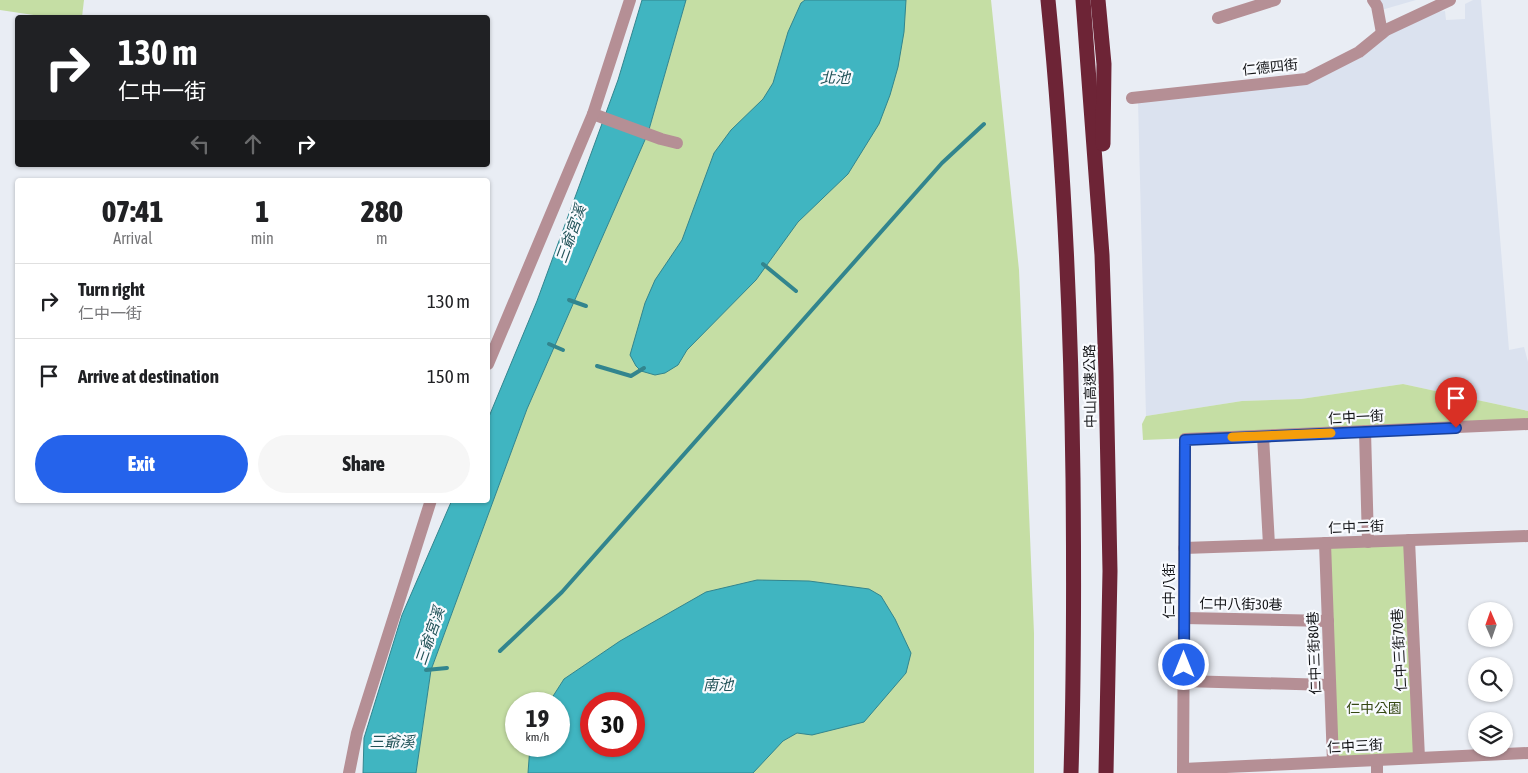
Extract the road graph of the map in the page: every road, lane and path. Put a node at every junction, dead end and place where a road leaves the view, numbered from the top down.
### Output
1 (630, 0) edge
2 (1040, 0) edge
3 (1048, 0) edge
4 (1082, 0) edge
5 (1098, 0) edge
6 (1275, 0) edge
7 (1373, 0) edge
8 (1450, 0) edge
9 (1218, 18) dead end
10 (1382, 33) junction
11 (1055, 69) junction
12 (1132, 98) dead end
13 (597, 115) junction
14 (677, 143) dead end
15 (1102, 255) junction
16 (490, 359) edge
17 (1528, 424) edge
18 (1365, 431) junction
19 (1262, 436) junction
20 (1185, 440) joint
21 (431, 503) edge
22 (1528, 536) edge
23 (1409, 540) junction
24 (1368, 542) junction
25 (1325, 543) junction
26 (1269, 545) junction
27 (1184, 548) junction
28 (1184, 618) junction
29 (1328, 621) junction
30 (1183, 681) junction
31 (1330, 685) junction
32 (1528, 754) edge
33 (1419, 758) junction
34 (1333, 762) junction
35 (1377, 767) edge
36 (1183, 771) edge
37 (349, 773) edge
38 (1071, 773) edge
39 (1106, 773) edge

1 - 13 street
2 - 11 highway
3 - 11 highway, 中山高速公路
4 - 15 highway, 中山高速公路
5 - 15 highway
6 - 9 street
7 - 10 street
8 - 10 street, 仁德四街
10 - 12 street, 仁德四街
11 - 38 highway, 中山高速公路
13 - 14 street
13 - 16 street
15 - 39 highway, 中山高速公路
17 - 18 street, 仁中一街
18 - 19 street, 仁中一街
18 - 24 street
19 - 20 street, 仁中一街
19 - 26 street
20 - 27 street, 仁中八街
21 - 37 street
22 - 23 street, 仁中二街
23 - 24 street, 仁中二街
23 - 33 street, 仁中三街70巷
24 - 25 street, 仁中二街
25 - 26 street, 仁中二街
25 - 29 street, 仁中三街80巷
26 - 27 street, 仁中二街
27 - 28 street, 仁中八街
28 - 29 street, 仁中八街30巷
28 - 30 street, 仁中八街
29 - 31 street, 仁中三街80巷
30 - 31 street
30 - 36 street, 仁中八街
31 - 34 street, 仁中三街80巷
32 - 33 street, 仁中三街
33 - 35 street, 仁中三街
34 - 35 street, 仁中三街
34 - 36 street, 仁中三街

